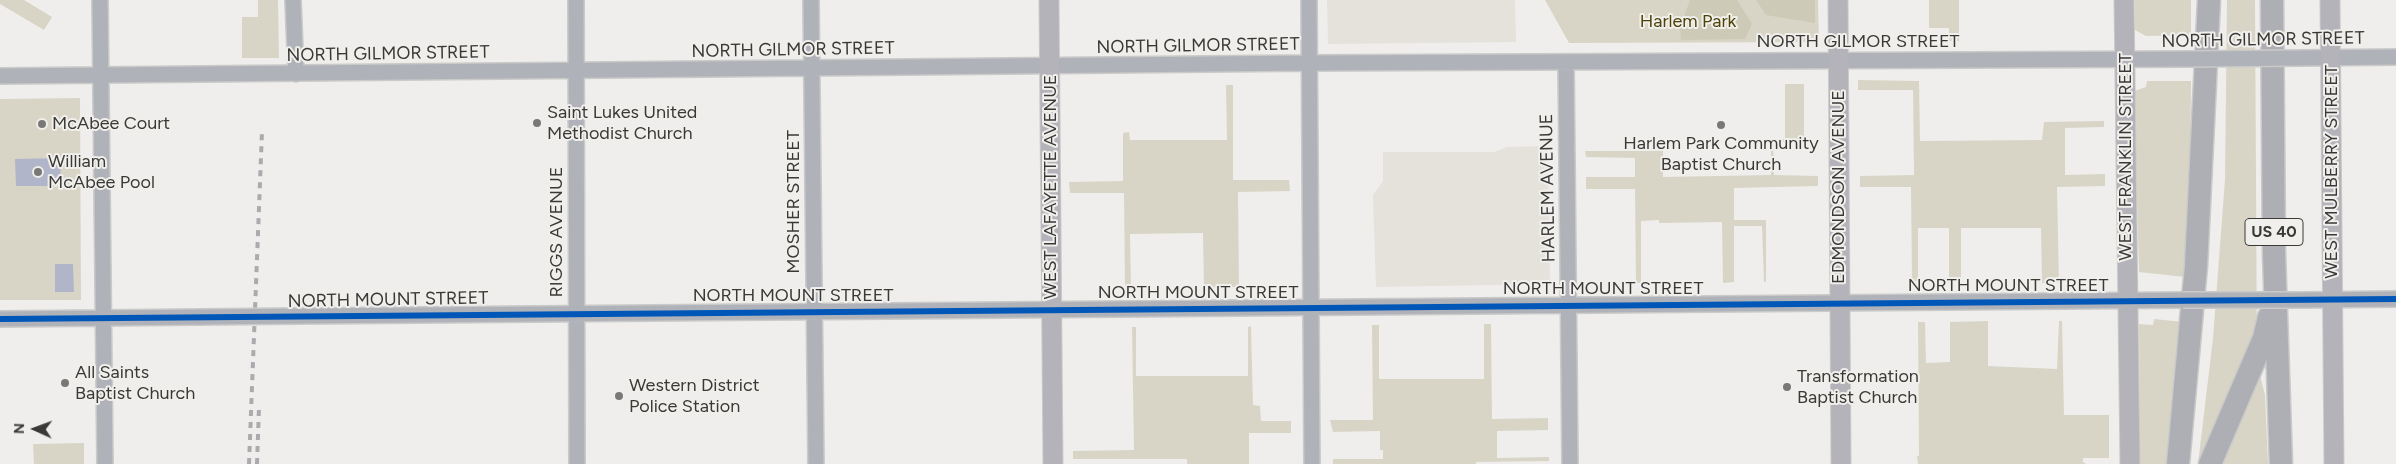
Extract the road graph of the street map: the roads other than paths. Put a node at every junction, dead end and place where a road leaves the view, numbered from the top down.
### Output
1 (100, 0) edge
2 (293, 0) edge
3 (576, 0) edge
4 (811, 0) edge
5 (1049, 0) edge
6 (1309, 0) edge
7 (1838, 0) edge
8 (2124, 0) edge
9 (2209, 0) edge
10 (2272, 0) edge
11 (2330, 0) edge
12 (2396, 57) edge
13 (2331, 58) junction
14 (2126, 60) junction
15 (1838, 61) junction
16 (1566, 62) junction
17 (1309, 63) junction
18 (1050, 66) junction
19 (812, 69) junction
20 (575, 71) junction
21 (296, 74) junction
22 (0, 76) edge
23 (101, 76) junction
24 (2275, 291) junction
25 (2396, 299) edge
26 (2127, 300) junction
27 (2333, 300) junction
28 (1840, 302) junction
29 (1568, 304) junction
30 (1311, 307) junction
31 (1051, 309) junction
32 (814, 311) junction
33 (577, 313) junction
34 (103, 318) junction
35 (0, 319) edge
36 (105, 464) edge
37 (577, 464) edge
38 (816, 464) edge
39 (1053, 464) edge
40 (1312, 464) edge
41 (1570, 464) edge
42 (1841, 464) edge
43 (2130, 464) edge
44 (2178, 464) edge
45 (2210, 464) edge
46 (2281, 464) edge
47 (2334, 464) edge

1 - 23 street
2 - 21 street
3 - 20 street, RIGGS AVENUE
4 - 19 street, MOSHER STREET
5 - 18 main road, WEST LAFAYETTE AVENUE
6 - 17 street
7 - 15 main road, EDMONDSON AVENUE
8 - 14 main road, WEST FRANKLIN STREET
9 - 44 highway
10 - 24 highway, US 40
11 - 13 main road, WEST MULBERRY STREET
12 - 13 street, NORTH GILMOR STREET
13 - 14 street, NORTH GILMOR STREET, bridge
13 - 27 main road, WEST MULBERRY STREET
14 - 15 street, NORTH GILMOR STREET
14 - 26 main road, WEST FRANKLIN STREET
15 - 16 street, NORTH GILMOR STREET
15 - 28 main road, EDMONDSON AVENUE
16 - 17 street, NORTH GILMOR STREET
16 - 29 street, HARLEM AVENUE
17 - 18 street, NORTH GILMOR STREET
17 - 30 street
18 - 19 street, NORTH GILMOR STREET
18 - 31 main road, WEST LAFAYETTE AVENUE
19 - 20 street, NORTH GILMOR STREET
19 - 32 street, MOSHER STREET
20 - 21 street, NORTH GILMOR STREET
20 - 33 street, RIGGS AVENUE
21 - 23 street, NORTH GILMOR STREET
22 - 23 street, NORTH GILMOR STREET
23 - 34 street
24 - 45 highway
24 - 46 highway, US 40
25 - 27 street, NORTH MOUNT STREET
26 - 27 street, NORTH MOUNT STREET, bridge
26 - 28 street, NORTH MOUNT STREET
26 - 43 main road, WEST FRANKLIN STREET
27 - 47 main road, WEST MULBERRY STREET
28 - 29 street, NORTH MOUNT STREET
28 - 42 main road, EDMONDSON AVENUE
29 - 30 street, NORTH MOUNT STREET
29 - 41 street, HARLEM AVENUE
30 - 31 street, NORTH MOUNT STREET
30 - 40 street
31 - 32 street, NORTH MOUNT STREET
31 - 39 main road, WEST LAFAYETTE AVENUE
32 - 33 street, NORTH MOUNT STREET
32 - 38 street, MOSHER STREET
33 - 34 street, NORTH MOUNT STREET, bridge
33 - 37 street, RIGGS AVENUE
34 - 35 street, NORTH MOUNT STREET
34 - 36 street

